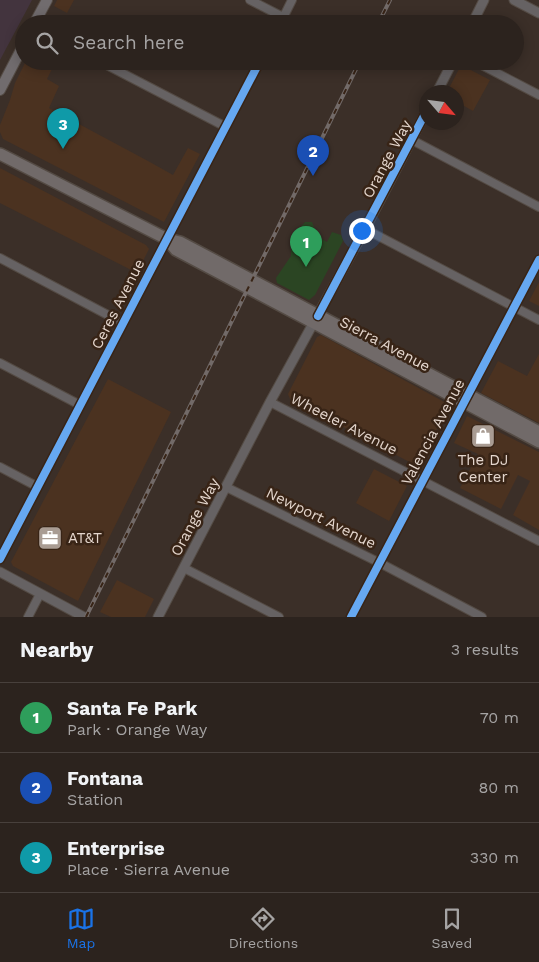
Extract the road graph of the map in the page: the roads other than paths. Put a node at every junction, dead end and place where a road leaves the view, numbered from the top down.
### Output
1 (47, 0) edge
2 (250, 0) edge
3 (292, 0) edge
4 (484, 0) edge
5 (514, 0) edge
6 (539, 13) edge
7 (39, 15) edge
8 (273, 15) edge
9 (284, 15) edge
10 (476, 15) edge
11 (15, 61) edge
12 (116, 70) edge
13 (255, 70) edge
14 (448, 70) edge
15 (491, 70) edge
16 (441, 85) edge
17 (0, 90) edge
18 (539, 95) edge
19 (419, 126) edge
20 (226, 127) junction
21 (412, 140) junction
22 (0, 154) edge
23 (539, 207) edge
24 (365, 229) junction
25 (167, 239) junction
26 (0, 258) edge
27 (539, 260) edge
28 (514, 307) junction
29 (316, 320) junction
30 (539, 320) edge
31 (123, 323) junction
32 (0, 363) edge
33 (466, 399) junction
34 (270, 402) junction
35 (80, 405) junction
36 (539, 432) edge
37 (539, 442) edge
38 (0, 467) edge
39 (423, 480) junction
40 (38, 487) junction
41 (226, 487) junction
42 (539, 541) edge
43 (0, 559) edge
44 (380, 563) junction
45 (184, 568) junction
46 (0, 572) edge
47 (40, 594) junction
48 (28, 617) edge
49 (84, 617) edge
50 (158, 617) edge
51 (279, 617) edge
52 (351, 617) edge
53 (482, 617) edge

1 - 7 main road
2 - 8 street
3 - 9 street
4 - 10 street
5 - 6 street
11 - 17 main road
12 - 20 street
13 - 20 street, Ceres Avenue
14 - 16 street
15 - 18 street
19 - 21 street, Orange Way
20 - 25 street, Ceres Avenue
21 - 23 street
21 - 24 street, Orange Way
22 - 25 main road, Sierra Avenue
24 - 28 street
24 - 29 street, Orange Way
25 - 29 main road, Sierra Avenue
25 - 31 street, Ceres Avenue
26 - 31 street
27 - 28 street, Valencia Avenue
28 - 30 street
28 - 33 street, Valencia Avenue
29 - 33 main road, Sierra Avenue
29 - 34 street, Orange Way
31 - 35 street, Ceres Avenue
32 - 35 street
33 - 36 main road, Sierra Avenue
33 - 37 main road, Sierra Avenue
33 - 39 street, Valencia Avenue
34 - 39 street, Wheeler Avenue
34 - 41 street, Orange Way
35 - 40 street, Ceres Avenue
38 - 40 street
39 - 42 street, Wheeler Avenue
39 - 44 street, Valencia Avenue
40 - 43 street, Ceres Avenue
41 - 44 street, Newport Avenue
41 - 45 street, Orange Way
44 - 52 street, Valencia Avenue
44 - 53 street, Newport Avenue
45 - 50 street, Orange Way
45 - 51 street
46 - 47 street
47 - 48 street
47 - 49 street

